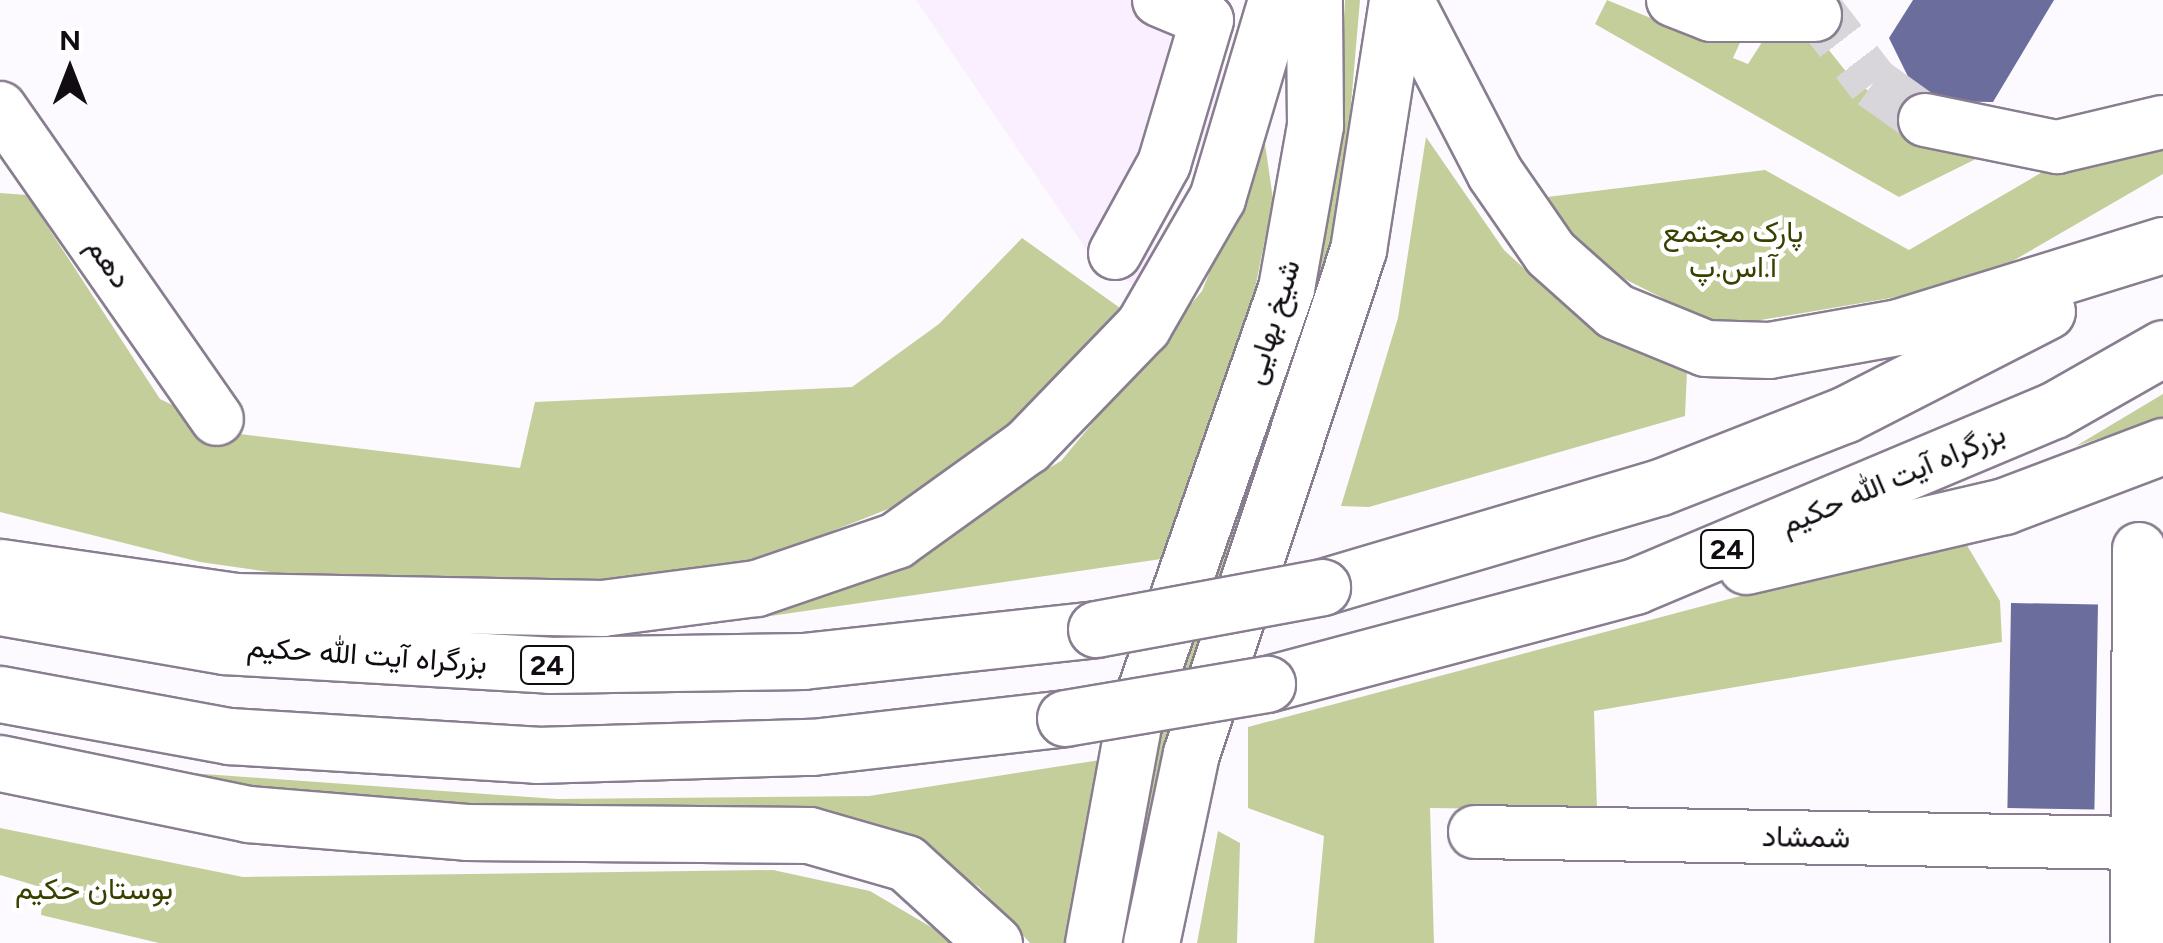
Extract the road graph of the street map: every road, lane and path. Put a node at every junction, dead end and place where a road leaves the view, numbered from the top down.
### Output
1 (1158, 0) edge
2 (1276, 0) edge
3 (1314, 0) edge
4 (1401, 0) edge
5 (1672, 0) edge
6 (1209, 10) edge
7 (1815, 15) dead end
8 (0, 108) edge
9 (1925, 120) tunnel mouth
10 (2163, 122) edge
11 (0, 180) edge
12 (54, 183) junction
13 (2161, 248) edge
14 (1115, 253) dead end
15 (2163, 348) edge
16 (217, 419) dead end
17 (2163, 446) edge
18 (0, 545) edge
19 (2139, 549) dead end
20 (0, 567) edge
21 (124, 585) junction
22 (1635, 586) junction
23 (0, 607) edge
24 (0, 694) edge
25 (0, 763) edge
26 (1474, 832) dead end
27 (2137, 842) junction
28 (994, 943) edge
29 (1092, 943) edge
30 (1151, 943) edge
31 (2137, 943) edge

1 - 6 street
2 - 21 main road
3 - 29 main road, شیخ بهایی
4 - 13 main road
4 - 30 main road, شیخ بهایی
5 - 7 street
6 - 14 street
8 - 12 street, دهم
9 - 10 street
11 - 12 street
12 - 16 street, دهم
13 - 23 main road, بزرگراه آیت الله حکیم / 24, bridge
15 - 22 main road, بزرگراه آیت الله حکیم / 24
17 - 22 main road
18 - 21 street
19 - 27 street
20 - 21 main road
22 - 24 main road, بزرگراه آیت الله حکیم / 24, bridge
25 - 28 main road
26 - 27 street, شمشاد
27 - 31 street

